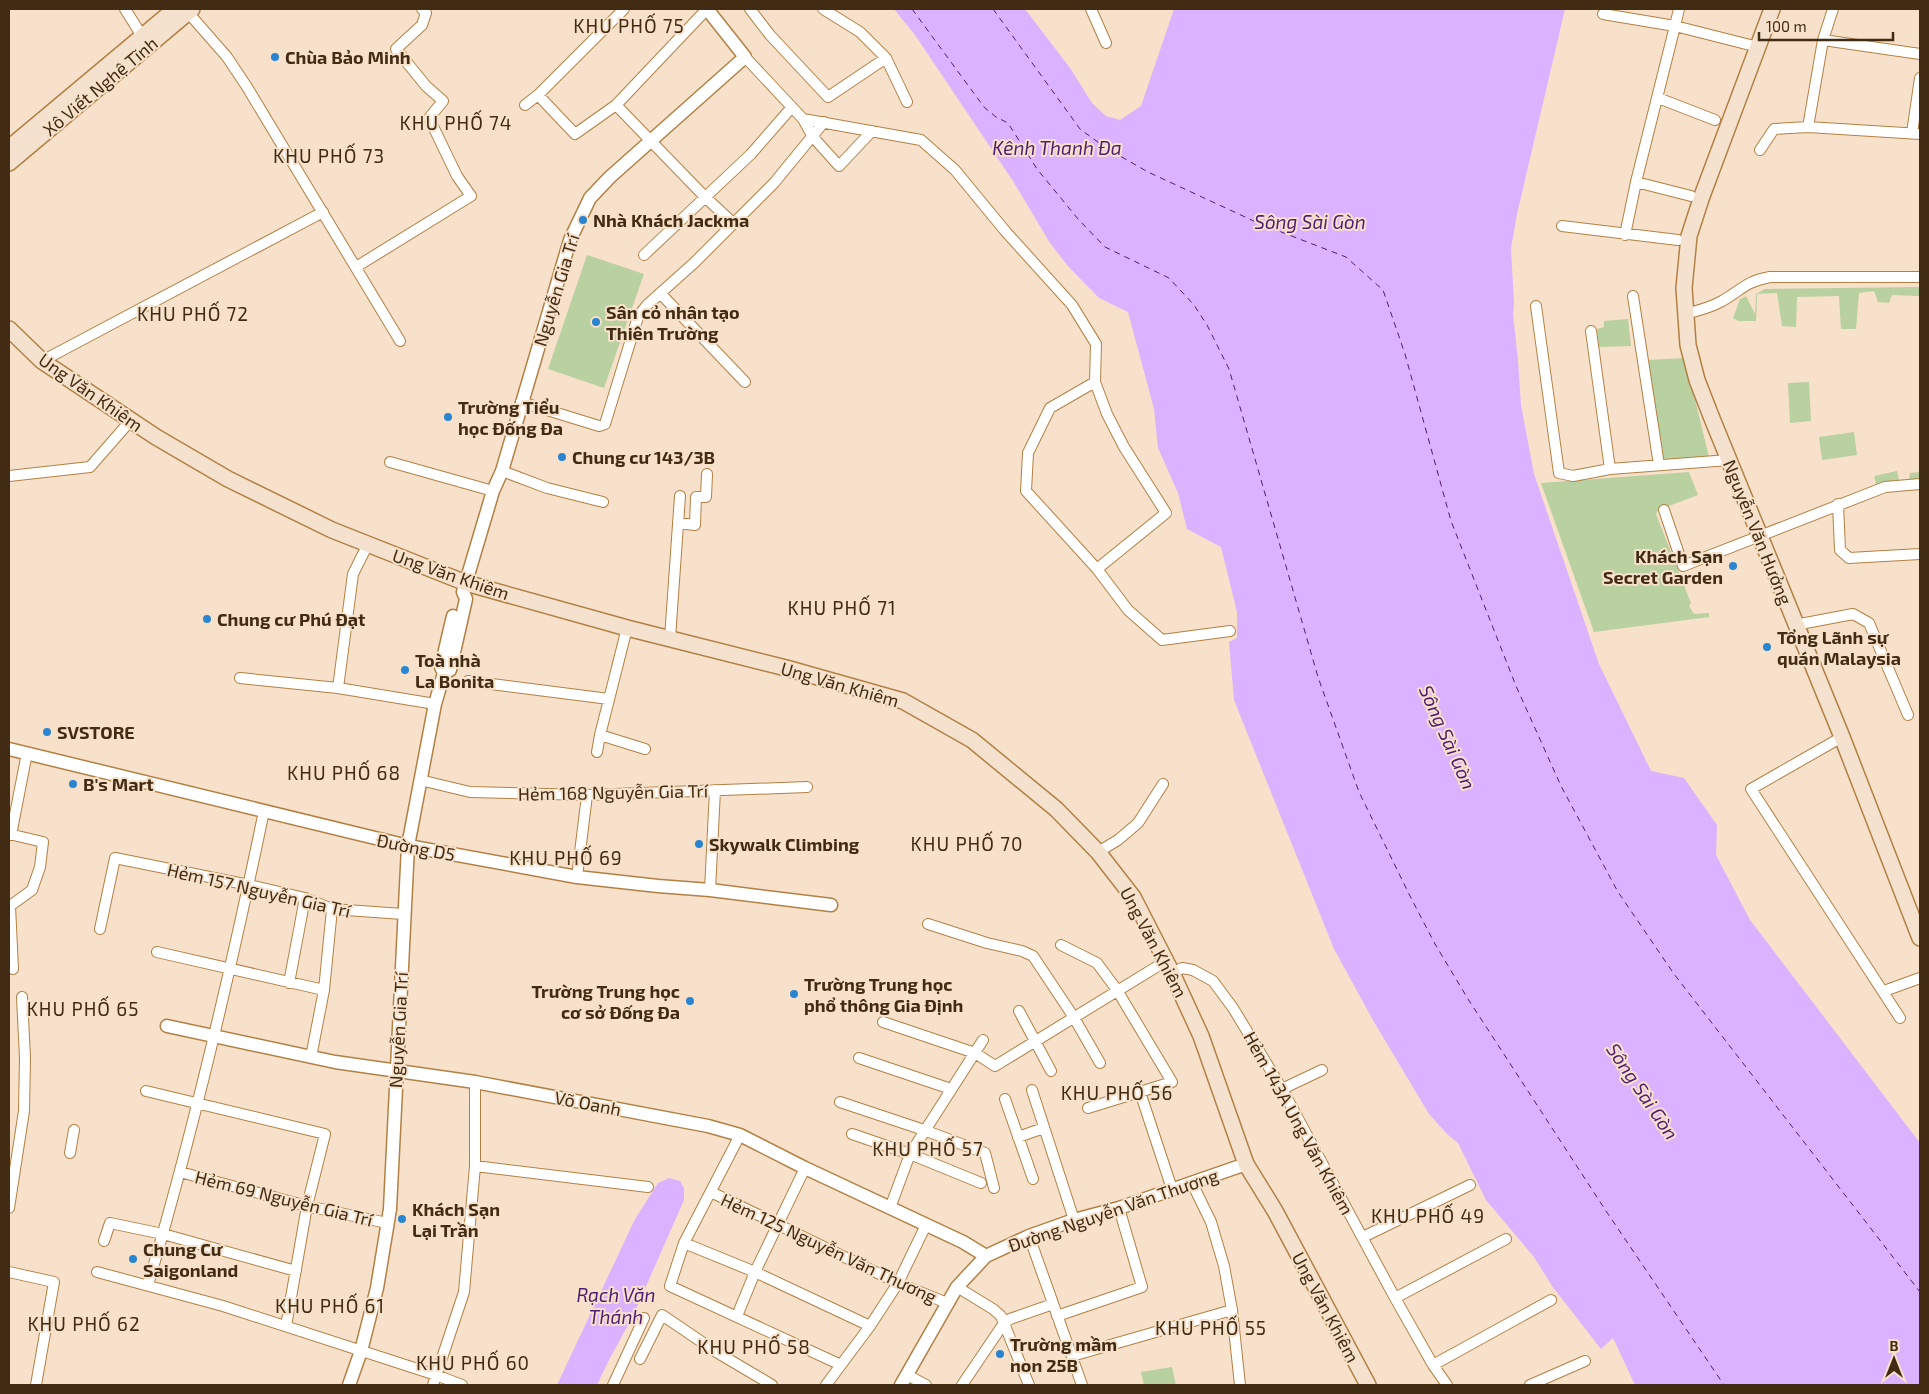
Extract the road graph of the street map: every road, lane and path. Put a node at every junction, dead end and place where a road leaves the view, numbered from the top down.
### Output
1 (125, 9) edge
2 (422, 9) edge
3 (624, 9) edge
4 (707, 9) edge
5 (750, 9) edge
6 (823, 9) edge
7 (1091, 9) edge
8 (1679, 9) edge
9 (1772, 9) edge
10 (1833, 9) edge
11 (185, 10) edge
12 (1603, 14) dead end
13 (1676, 26) junction
14 (142, 36) junction
15 (1823, 40) junction
16 (1106, 43) dead end
17 (1758, 47) junction
18 (1920, 54) edge
19 (745, 57) junction
20 (886, 58) junction
21 (1920, 78) edge
22 (538, 95) junction
23 (1658, 98) junction
24 (907, 102) dead end
25 (525, 105) dead end
26 (616, 105) junction
27 (792, 107) junction
28 (803, 119) junction
29 (1715, 120) dead end
30 (824, 122) junction
31 (1808, 127) junction
32 (872, 131) junction
33 (1916, 133) edge
34 (813, 136) junction
35 (30, 137) junction
36 (651, 142) junction
37 (9, 148) edge
38 (1760, 150) dead end
39 (9, 163) edge
40 (1636, 182) junction
41 (705, 196) junction
42 (1691, 196) dead end
43 (323, 212) junction
44 (733, 223) junction
45 (1562, 226) dead end
46 (1625, 235) junction
47 (1683, 239) junction
48 (644, 255) dead end
49 (356, 267) junction
50 (1920, 277) edge
51 (660, 293) junction
52 (1633, 296) dead end
53 (1536, 306) dead end
54 (1685, 314) junction
55 (9, 329) edge
56 (1591, 331) dead end
57 (400, 341) dead end
58 (42, 361) junction
59 (745, 382) dead end
60 (1095, 382) junction
61 (521, 402) junction
62 (131, 420) junction
63 (1729, 460) junction
64 (390, 462) dead end
65 (1659, 465) junction
66 (1610, 469) junction
67 (502, 472) junction
68 (707, 474) dead end
69 (9, 476) edge
70 (1920, 484) edge
71 (493, 491) junction
72 (680, 496) dead end
73 (603, 502) dead end
74 (1838, 504) junction
75 (1664, 510) dead end
76 (678, 523) junction
77 (1758, 535) junction
78 (368, 544) junction
79 (1920, 554) edge
80 (1097, 569) junction
81 (465, 587) junction
82 (1795, 625) junction
83 (627, 628) junction
84 (1230, 631) dead end
85 (670, 638) junction
86 (240, 678) dead end
87 (468, 681) dead end
88 (338, 688) junction
89 (609, 699) junction
90 (435, 704) junction
91 (1908, 715) dead end
92 (600, 735) junction
93 (1842, 737) junction
94 (9, 749) edge
95 (645, 749) dead end
96 (597, 752) dead end
97 (27, 753) junction
98 (420, 780) junction
99 (1163, 784) dead end
100 (808, 787) dead end
101 (715, 790) junction
102 (587, 795) junction
103 (264, 811) junction
104 (10, 834) edge
105 (408, 846) junction
106 (1098, 852) junction
107 (577, 877) junction
108 (249, 885) junction
109 (710, 890) junction
110 (305, 898) junction
111 (831, 905) dead end
112 (332, 910) junction
113 (403, 914) junction
114 (928, 924) dead end
115 (100, 928) dead end
116 (1920, 938) edge
117 (1061, 945) dead end
118 (158, 952) dead end
119 (1169, 967) junction
120 (13, 969) dead end
121 (229, 969) junction
122 (1920, 978) edge
123 (289, 982) junction
124 (324, 990) junction
125 (1116, 990) junction
126 (1884, 991) junction
127 (22, 997) dead end
128 (1019, 1011) dead end
129 (1073, 1016) junction
130 (1900, 1018) dead end
131 (883, 1022) dead end
132 (166, 1026) dead end
133 (214, 1035) junction
134 (983, 1040) dead end
135 (1034, 1041) junction
136 (975, 1053) junction
137 (311, 1057) junction
138 (859, 1058) dead end
139 (1100, 1062) dead end
140 (1322, 1070) dead end
141 (396, 1071) junction
142 (1051, 1071) dead end
143 (475, 1082) junction
144 (951, 1089) junction
145 (1282, 1089) junction
146 (1032, 1090) dead end
147 (146, 1091) dead end
148 (1140, 1092) junction
149 (1006, 1099) dead end
150 (840, 1102) dead end
151 (197, 1105) junction
152 (1088, 1108) dead end
153 (1044, 1128) junction
154 (74, 1130) dead end
155 (924, 1130) junction
156 (852, 1134) dead end
157 (740, 1135) junction
158 (1018, 1137) junction
159 (70, 1154) dead end
160 (910, 1154) junction
161 (1246, 1164) junction
162 (475, 1166) junction
163 (805, 1168) junction
164 (180, 1172) junction
165 (1033, 1179) dead end
166 (982, 1183) dead end
167 (1192, 1183) junction
168 (1470, 1185) dead end
169 (648, 1188) dead end
170 (994, 1188) dead end
171 (1172, 1188) junction
172 (711, 1192) junction
173 (307, 1206) junction
174 (9, 1208) edge
175 (890, 1208) junction
176 (1119, 1208) junction
177 (1074, 1220) junction
178 (387, 1223) junction
179 (778, 1225) junction
180 (926, 1226) junction
181 (163, 1234) junction
182 (1029, 1236) junction
183 (1363, 1237) junction
184 (1506, 1238) dead end
185 (104, 1241) dead end
186 (684, 1243) junction
187 (986, 1256) junction
188 (296, 1271) junction
189 (9, 1272) edge
190 (97, 1272) dead end
191 (756, 1272) junction
192 (898, 1283) junction
193 (148, 1285) junction
194 (957, 1287) junction
195 (1395, 1298) junction
196 (1551, 1300) dead end
197 (947, 1303) junction
198 (1053, 1304) junction
199 (1232, 1310) junction
200 (737, 1316) junction
201 (1058, 1316) junction
202 (644, 1318) dead end
203 (1004, 1323) junction
204 (286, 1326) junction
205 (870, 1326) junction
206 (361, 1351) junction
207 (1072, 1356) junction
208 (640, 1359) dead end
209 (1585, 1361) dead end
210 (1433, 1364) junction
211 (841, 1365) junction
212 (435, 1380) edge
213 (904, 1380) edge
214 (36, 1385) edge
215 (349, 1385) edge
216 (462, 1385) edge
217 (613, 1385) edge
218 (772, 1385) edge
219 (826, 1385) edge
220 (926, 1385) edge
221 (962, 1385) edge
222 (1029, 1385) edge
223 (1082, 1385) edge
224 (1240, 1385) edge
225 (1368, 1385) edge
226 (1447, 1385) edge
227 (1530, 1385) edge

1 - 14 street
2 - 49 street
3 - 22 street
4 - 19 street
4 - 26 street
5 - 20 street
6 - 20 street
7 - 16 street
8 - 13 street
9 - 17 main road
10 - 15 street
11 - 14 main road, Xô Viết Nghệ Tĩnh
11 - 35 main road, Xô Viết Nghệ Tĩnh
11 - 43 street
12 - 13 street
13 - 17 street
13 - 23 street
14 - 35 main road, Xô Viết Nghệ Tĩnh
15 - 18 street
15 - 31 street
17 - 47 main road
19 - 27 street
19 - 36 street, Nguyễn Gia Trí
20 - 24 street
21 - 33 street
22 - 25 street
22 - 26 street
23 - 29 street
23 - 40 street
26 - 36 street
27 - 28 street
27 - 41 street
28 - 30 street
28 - 34 street
30 - 32 street
30 - 34 street
31 - 33 street
31 - 38 street
32 - 34 street
32 - 60 street
34 - 44 street
35 - 37 main road, Xô Viết Nghệ Tĩnh
35 - 39 main road, Xô Viết Nghệ Tĩnh
36 - 41 street
36 - 61 street, Nguyễn Gia Trí
40 - 42 street
40 - 46 street
41 - 44 street
41 - 48 street
43 - 49 street
43 - 58 street
44 - 51 street
45 - 46 street
46 - 47 street
47 - 54 main road, Nguyễn Văn Hưởng
49 - 57 street
50 - 54 street
51 - 59 street
51 - 61 street
52 - 65 street
53 - 66 street
54 - 63 main road, Nguyễn Văn Hưởng
55 - 58 main road, Ung Văn Khiêm
56 - 66 street
58 - 62 main road, Ung Văn Khiêm
60 - 80 street
60 - 80 street
61 - 67 street, Nguyễn Gia Trí
62 - 69 street
62 - 78 main road, Ung Văn Khiêm
63 - 65 street
63 - 77 main road, Nguyễn Văn Hưởng
64 - 71 street
65 - 66 street
67 - 71 street, Nguyễn Gia Trí
67 - 73 street
68 - 76 street
70 - 74 street
71 - 81 street, Nguyễn Gia Trí
72 - 76 street
74 - 77 street
74 - 79 street
75 - 77 street
76 - 85 street
77 - 82 main road, Nguyễn Văn Hưởng
78 - 81 main road, Ung Văn Khiêm
78 - 88 street
80 - 84 street
81 - 83 main road, Ung Văn Khiêm
81 - 90 street, Nguyễn Gia Trí
82 - 91 street
82 - 93 main road, Nguyễn Văn Hưởng
83 - 85 main road, Ung Văn Khiêm
83 - 89 street
85 - 106 main road, Ung Văn Khiêm
86 - 88 street
87 - 89 street
88 - 90 street
89 - 92 street
90 - 98 street, Nguyễn Gia Trí
92 - 95 street
92 - 96 street
93 - 116 main road, Nguyễn Văn Hưởng
93 - 126 street
94 - 97 street, Đường D5
97 - 103 street, Đường D5
97 - 104 street
98 - 102 street, Hẻm 168 Nguyễn Gia Trí
98 - 105 street, Nguyễn Gia Trí
99 - 106 street
100 - 101 street, Hẻm 168 Nguyễn Gia Trí
101 - 102 street, Hẻm 168 Nguyễn Gia Trí
101 - 109 street
102 - 107 street
103 - 105 street, Đường D5
103 - 108 street
104 - 120 street
105 - 107 street, Đường D5
105 - 113 street, Nguyễn Gia Trí
106 - 119 main road, Ung Văn Khiêm
107 - 109 street, Đường D5
108 - 110 street, Hẻm 157 Nguyễn Gia Trí
108 - 115 street, Hẻm 157 Nguyễn Gia Trí
108 - 121 street
109 - 111 street, Đường D5
110 - 112 street, Hẻm 157 Nguyễn Gia Trí
110 - 123 street
112 - 113 street, Hẻm 157 Nguyễn Gia Trí
112 - 124 street
113 - 141 street, Nguyễn Gia Trí
114 - 129 street
117 - 125 street
118 - 121 street
119 - 125 street
119 - 145 street, Hẻm 143A Ung Văn Khiêm
119 - 161 main road, Ung Văn Khiêm
121 - 123 street
121 - 133 street
122 - 126 street
123 - 124 street
124 - 137 street
125 - 129 street
125 - 148 street
126 - 130 street
127 - 174 street
128 - 135 street
129 - 135 street
129 - 139 street
131 - 136 street
132 - 133 street, Võ Oanh
133 - 137 street, Võ Oanh
133 - 151 street
134 - 136 street
135 - 136 street
135 - 142 street
136 - 144 street
137 - 141 street, Võ Oanh
138 - 144 street
140 - 145 street
141 - 143 street, Võ Oanh
141 - 178 street, Nguyễn Gia Trí
143 - 157 street, Võ Oanh
143 - 162 street
144 - 155 street
145 - 183 street, Hẻm 143A Ung Văn Khiêm
146 - 153 street
147 - 151 street
148 - 152 street
148 - 171 street
149 - 158 street
150 - 155 street
151 - 164 street
151 - 173 street
153 - 158 street
153 - 177 street
154 - 159 street
155 - 160 street
155 - 170 street
156 - 160 street
157 - 163 street, Võ Oanh
157 - 172 street
158 - 165 street
160 - 166 street
160 - 175 street
161 - 167 street, Đường Nguyễn Văn Thương
161 - 225 main road, Ung Văn Khiêm
162 - 169 street
162 - 212 street
163 - 175 street, Võ Oanh
163 - 179 street
164 - 173 street, Hẻm 69 Nguyễn Gia Trí
164 - 181 street
167 - 171 street, Đường Nguyễn Văn Thương
167 - 199 street
168 - 183 street
171 - 176 street, Đường Nguyễn Văn Thương
172 - 179 street, Hẻm 125 Nguyễn Văn Thương
172 - 186 street
173 - 178 street, Hẻm 69 Nguyễn Gia Trí
173 - 188 street
175 - 180 street, Võ Oanh
176 - 177 street, Đường Nguyễn Văn Thương
176 - 201 street
177 - 182 street, Đường Nguyễn Văn Thương
178 - 206 street, Nguyễn Gia Trí
179 - 191 street
179 - 192 street, Hẻm 125 Nguyễn Văn Thương
180 - 187 street, Võ Oanh
180 - 192 street
181 - 185 street
181 - 188 street
181 - 193 street
182 - 187 street, Đường Nguyễn Văn Thương
182 - 198 street
183 - 195 street, Hẻm 143A Ung Văn Khiêm
184 - 195 street
186 - 191 street
186 - 200 street
187 - 194 street, Đường Nguyễn Văn Thương
188 - 204 street
189 - 214 street
190 - 193 street
191 - 200 street
191 - 205 street
192 - 197 street, Hẻm 125 Nguyễn Văn Thương
192 - 205 street
193 - 204 street
194 - 197 street, Đường Nguyễn Văn Thương
194 - 203 street
195 - 210 street, Hẻm 143A Ung Văn Khiêm
196 - 210 street
197 - 213 street, Đường Nguyễn Văn Thương
198 - 201 street
198 - 203 street
199 - 207 street
199 - 224 street
200 - 211 street
201 - 207 street
202 - 217 street
203 - 221 street
203 - 222 street
204 - 206 street
205 - 211 street
206 - 212 street
206 - 215 street, Nguyễn Gia Trí
207 - 223 street
208 - 218 street
209 - 227 street
210 - 226 street, Hẻm 143A Ung Văn Khiêm
211 - 219 street
212 - 216 street
213 - 220 street

